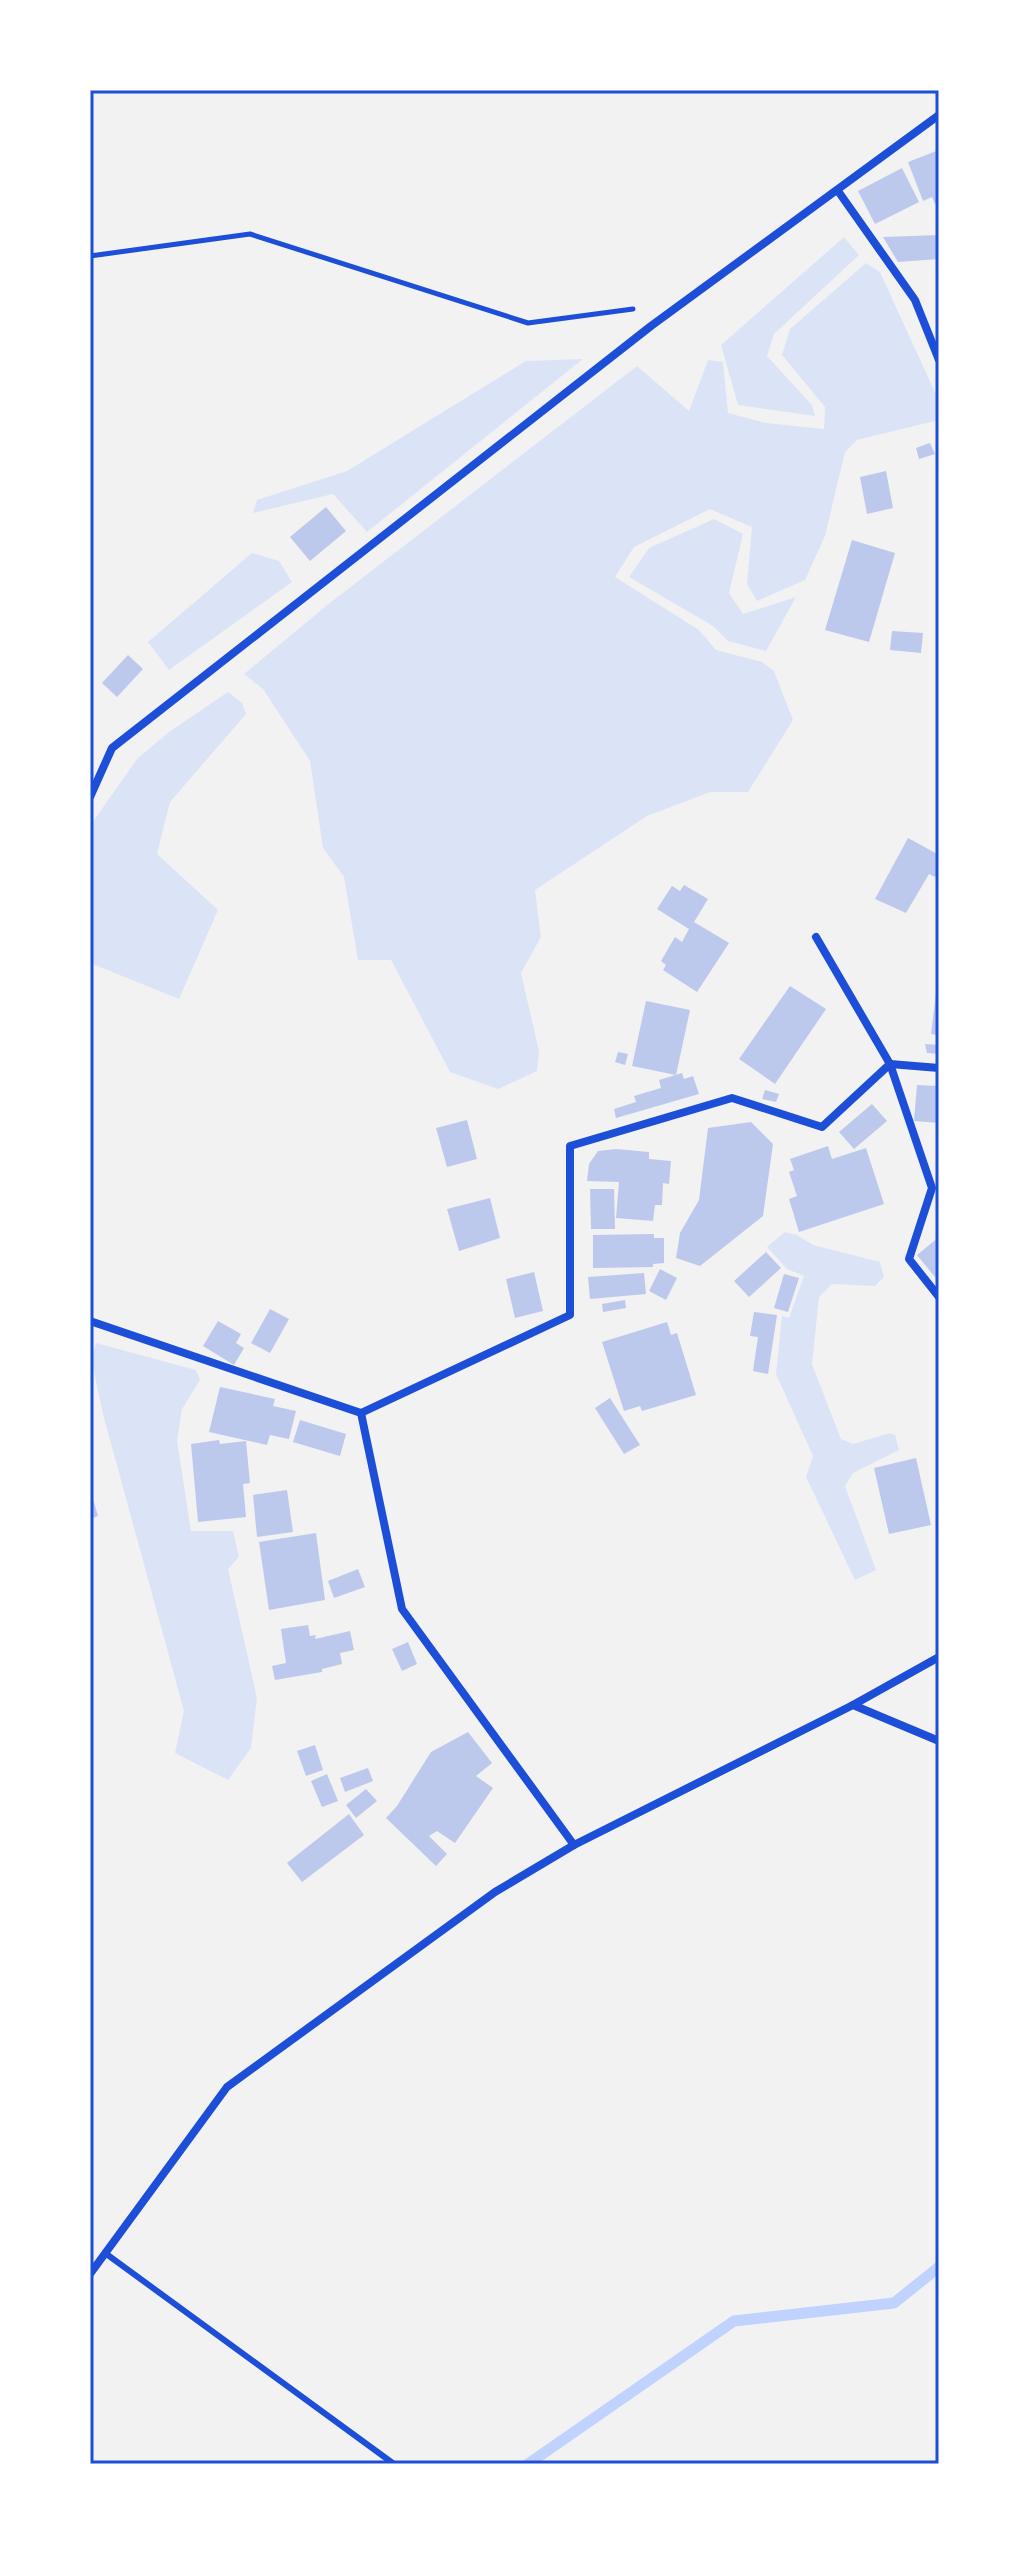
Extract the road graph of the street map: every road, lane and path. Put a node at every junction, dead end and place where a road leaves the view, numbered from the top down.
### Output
1 (939, 115) edge
2 (838, 191) junction
3 (90, 256) edge
4 (651, 326) junction
5 (939, 360) edge
6 (90, 797) edge
7 (816, 937) dead end
8 (890, 1064) junction
9 (939, 1068) edge
10 (939, 1297) edge
11 (90, 1321) edge
12 (361, 1413) junction
13 (939, 1657) edge
14 (853, 1705) junction
15 (939, 1741) edge
16 (574, 1845) junction
17 (105, 2253) junction
18 (90, 2274) edge
19 (394, 2464) edge

1 - 2 street
2 - 4 street
2 - 5 street
3 - 4 path
4 - 6 street
7 - 8 street
8 - 9 street
8 - 10 street
8 - 12 street
11 - 12 street
12 - 16 street
13 - 14 street
14 - 15 street
14 - 16 street
16 - 17 street
17 - 18 street
17 - 19 lane

